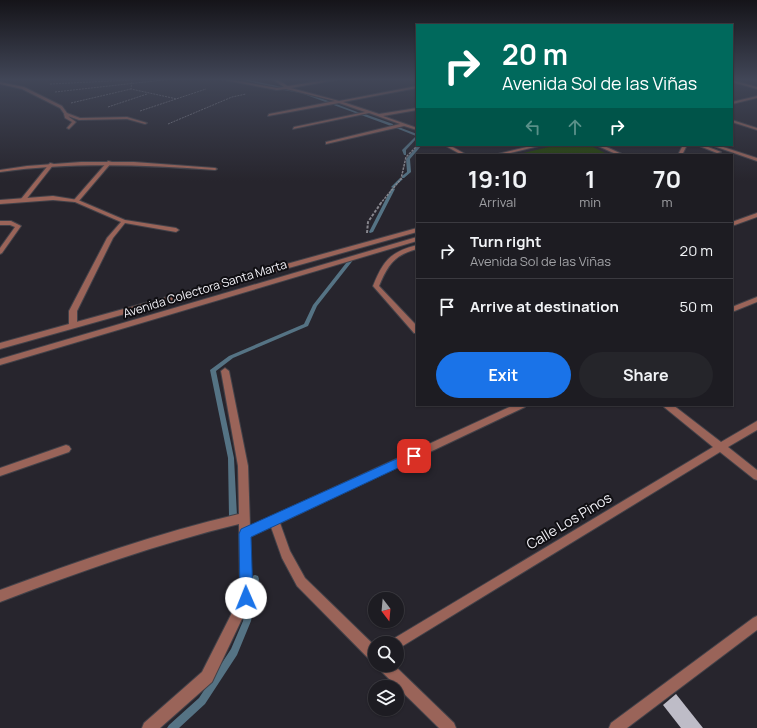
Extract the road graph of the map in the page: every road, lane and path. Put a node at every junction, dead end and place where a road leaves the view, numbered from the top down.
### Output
1 (136, 113) edge
2 (194, 113) edge
3 (279, 113) edge
4 (363, 113) edge
5 (370, 113) edge
6 (395, 113) edge
7 (66, 114) joint
8 (269, 115) dead end
9 (378, 116) junction
10 (127, 118) junction
11 (733, 121) edge
12 (145, 123) dead end
13 (168, 124) dead end
14 (404, 124) junction
15 (69, 128) dead end
16 (294, 128) dead end
17 (757, 128) edge
18 (416, 129) edge
19 (328, 143) dead end
20 (417, 146) edge
21 (448, 146) edge
22 (536, 146) edge
23 (600, 146) edge
24 (702, 146) edge
25 (716, 146) edge
26 (709, 148) junction
27 (704, 151) dead end
28 (463, 154) edge
29 (500, 154) edge
30 (620, 154) edge
31 (724, 154) edge
32 (733, 157) edge
33 (757, 160) edge
34 (110, 162) junction
35 (52, 164) junction
36 (757, 166) edge
37 (215, 169) dead end
38 (0, 171) edge
39 (24, 200) junction
40 (76, 201) junction
41 (0, 202) edge
42 (757, 215) edge
43 (124, 221) junction
44 (0, 223) edge
45 (733, 224) edge
46 (176, 230) dead end
47 (416, 230) edge
48 (416, 239) edge
49 (366, 244) junction
50 (416, 247) edge
51 (0, 252) edge
52 (757, 299) edge
53 (733, 310) edge
54 (73, 326) junction
55 (416, 330) edge
56 (0, 346) edge
57 (0, 362) edge
58 (225, 371) dead end
59 (520, 406) edge
60 (668, 406) edge
61 (757, 425) edge
62 (720, 447) junction
63 (66, 449) dead end
64 (0, 472) edge
65 (757, 476) edge
66 (244, 518) junction
67 (273, 520) junction
68 (245, 534) junction
69 (0, 596) edge
70 (757, 622) edge
71 (404, 638) edge
72 (368, 648) edge
73 (392, 672) edge
74 (148, 728) edge
75 (449, 728) edge
76 (616, 728) edge

1 - 10 path
2 - 13 path
3 - 8 street
4 - 16 street
5 - 9 street
6 - 9 street
7 - 10 street
7 - 15 street
9 - 14 street
10 - 12 street
11 - 17 street
14 - 18 street
14 - 19 street
20 - 49 path
21 - 28 street
22 - 29 street
23 - 30 street
24 - 26 street
25 - 33 street
26 - 27 street
26 - 31 street
32 - 36 street
34 - 35 street
34 - 37 street
34 - 40 street
35 - 38 street
35 - 39 street
39 - 40 street
39 - 41 street
40 - 43 street
42 - 45 street
43 - 46 street
43 - 54 street
44 - 51 street
47 - 49 street, Avenida Colectora Santa Marta
48 - 57 street, Avenida Colectora Santa Marta
49 - 54 street, Avenida Colectora Santa Marta
50 - 55 street
52 - 53 street
54 - 56 street, Avenida Colectora Santa Marta
58 - 66 street
59 - 67 street
60 - 62 street
61 - 62 street, Calle Los Pinos
62 - 65 street
62 - 71 street, Calle Los Pinos
63 - 64 street
66 - 68 street
66 - 69 street
67 - 68 street
67 - 72 street
68 - 74 street
70 - 76 street
73 - 75 street

